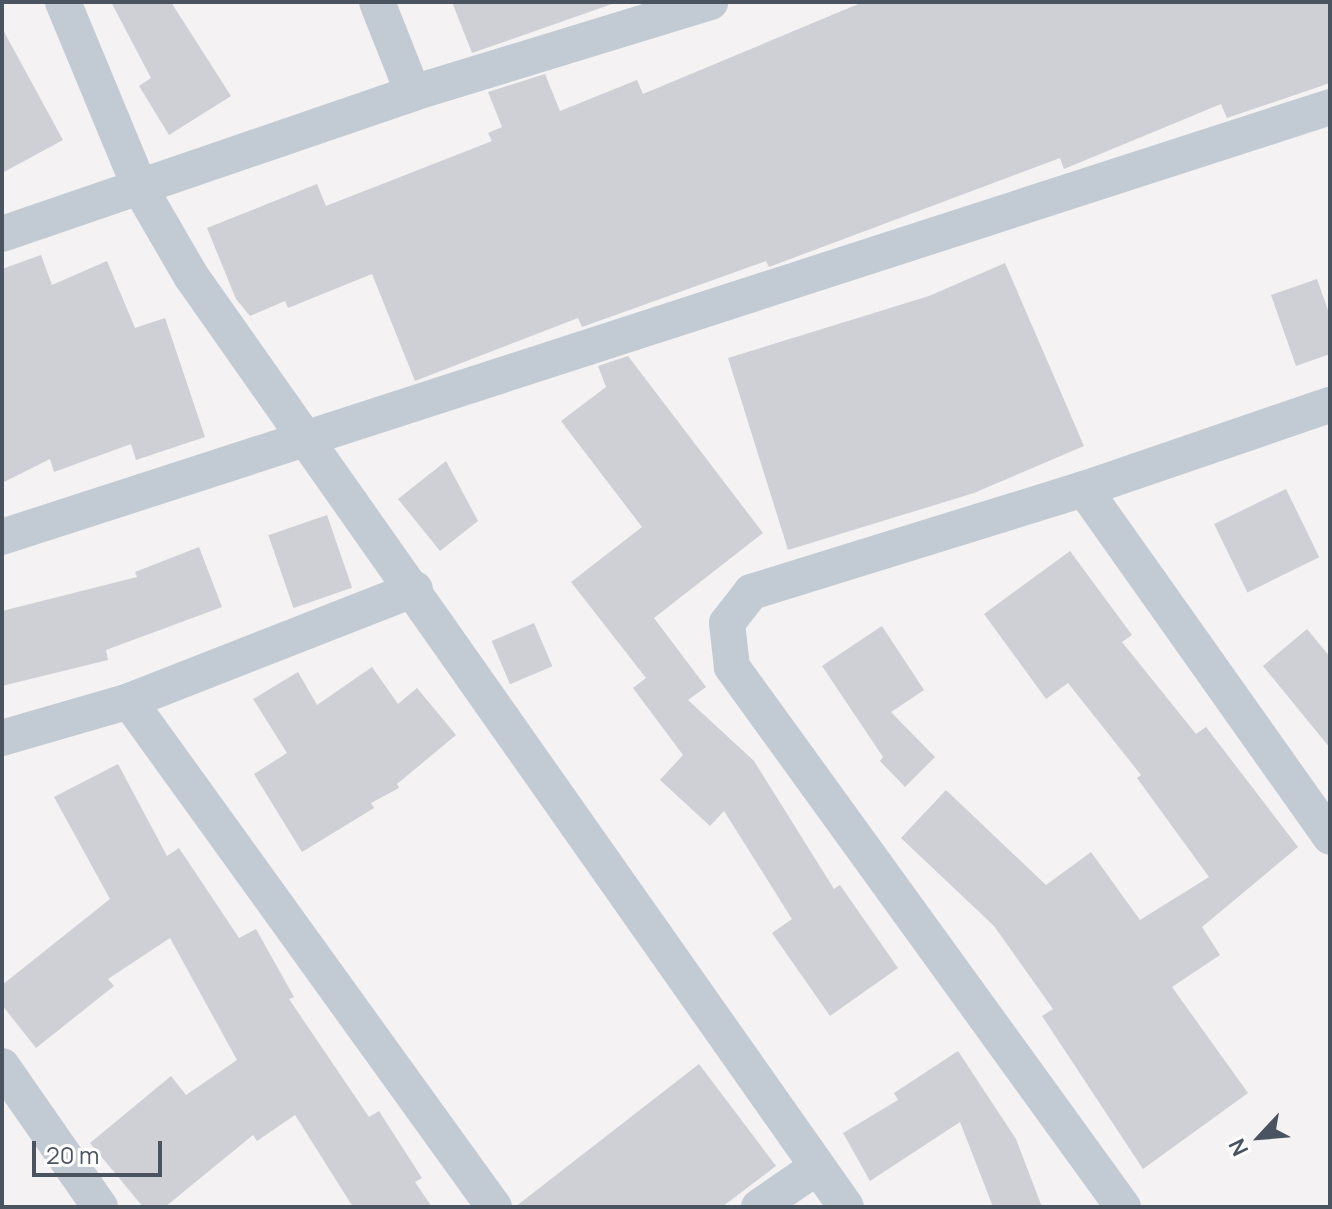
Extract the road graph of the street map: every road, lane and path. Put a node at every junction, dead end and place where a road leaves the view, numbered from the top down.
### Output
1 (63, 2) edge
2 (377, 2) edge
3 (710, 2) edge
4 (413, 93) junction
5 (1330, 107) edge
6 (140, 188) junction
7 (2, 234) edge
8 (1330, 405) edge
9 (305, 438) junction
10 (1084, 489) junction
11 (2, 537) edge
12 (415, 589) junction
13 (129, 701) junction
14 (2, 738) edge
15 (1330, 837) edge
16 (2, 1066) edge
17 (817, 1167) junction
18 (100, 1207) edge
19 (494, 1207) edge
20 (759, 1207) edge
21 (846, 1207) edge
22 (1123, 1207) edge

1 - 6 street
2 - 4 street
3 - 4 street
4 - 6 street
5 - 9 street
6 - 7 street
6 - 9 street
8 - 10 street
9 - 11 street
9 - 12 street
10 - 15 street
10 - 22 street
12 - 13 street
12 - 17 street
13 - 14 street
13 - 19 street
16 - 18 street
17 - 20 street
17 - 21 street

